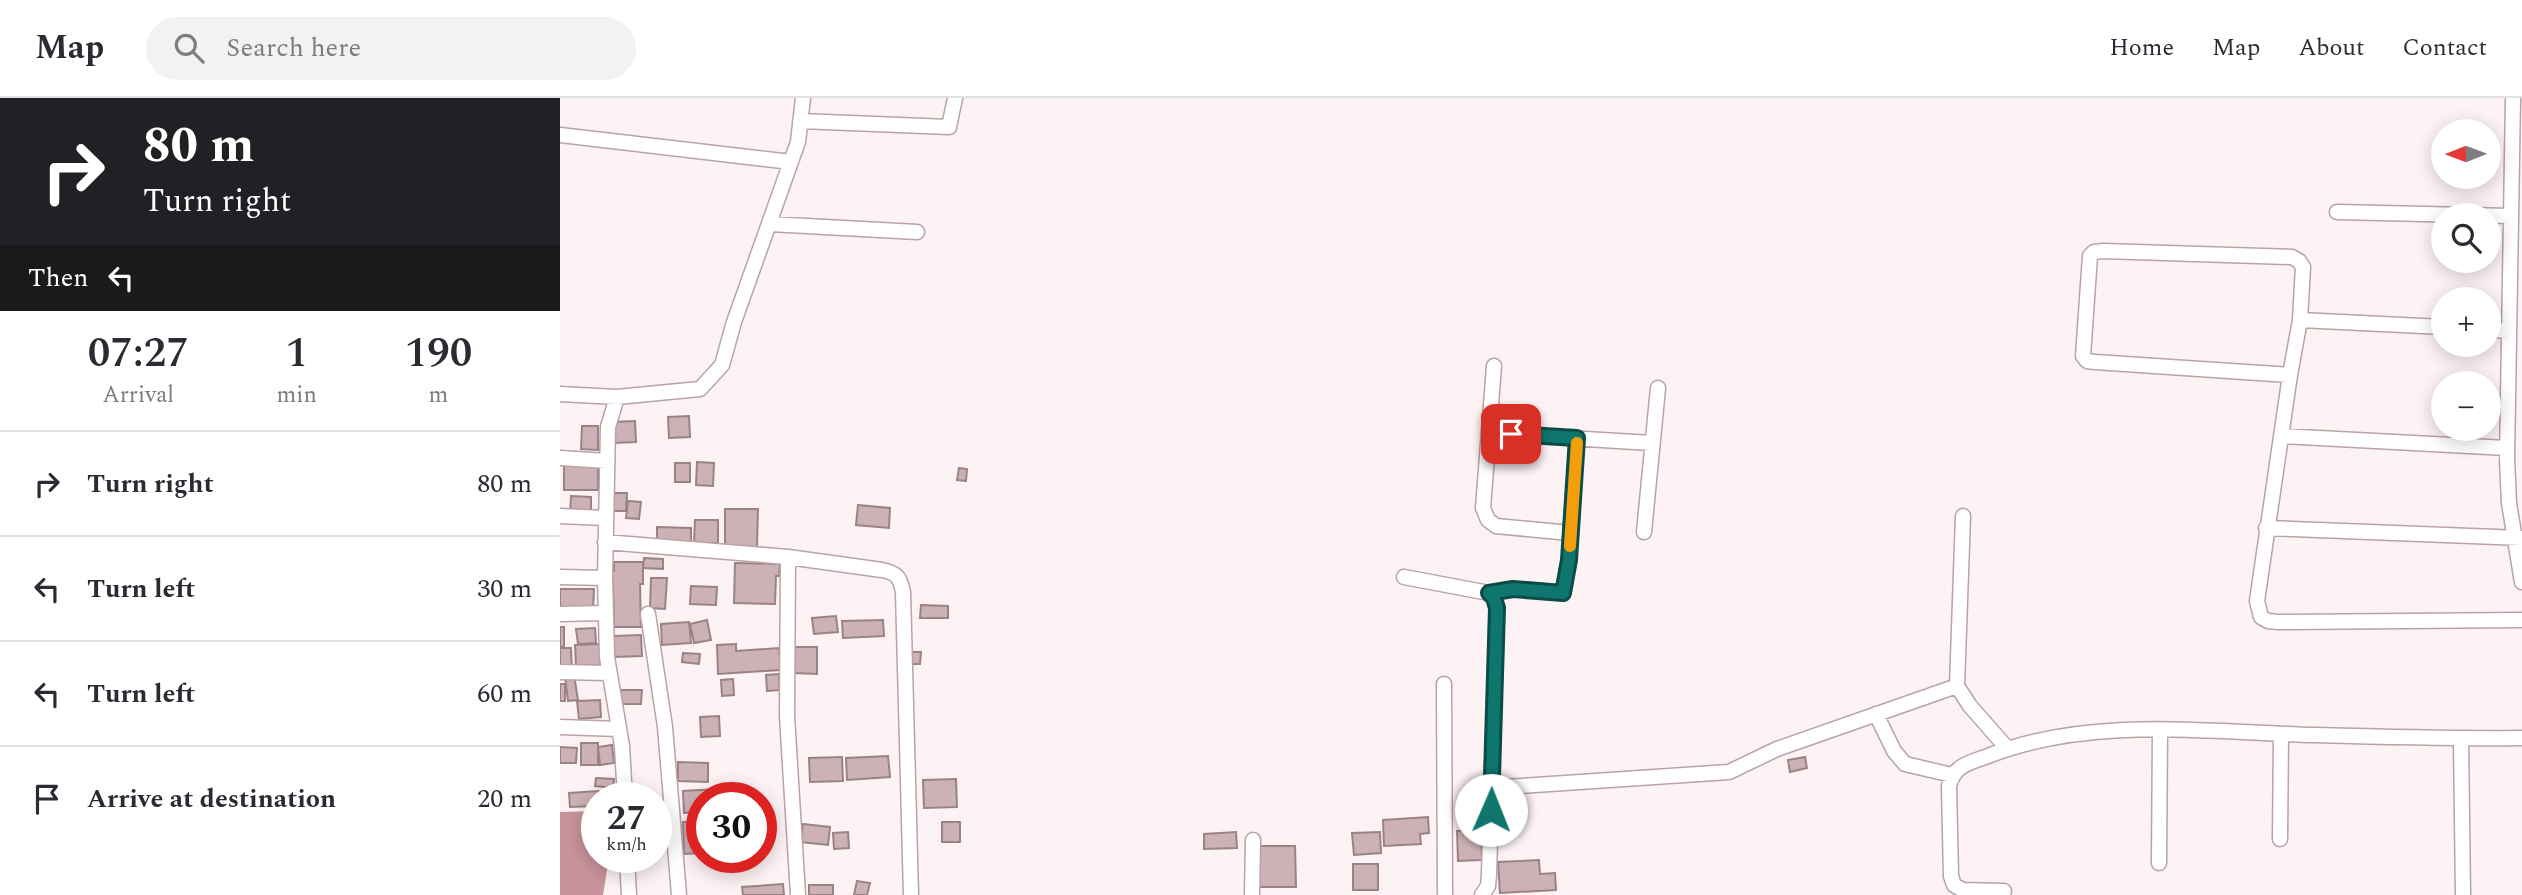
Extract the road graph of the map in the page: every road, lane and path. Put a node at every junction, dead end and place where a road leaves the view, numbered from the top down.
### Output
1 (803, 98) edge
2 (955, 98) edge
3 (2513, 98) edge
4 (800, 121) junction
5 (560, 135) edge
6 (791, 162) junction
7 (2516, 199) edge
8 (2337, 212) dead end
9 (2511, 216) junction
10 (770, 224) junction
11 (917, 232) dead end
12 (2516, 268) edge
13 (2300, 320) junction
14 (2431, 326) edge
15 (2501, 331) edge
16 (2509, 331) junction
17 (1494, 366) dead end
18 (2290, 374) junction
19 (1657, 388) dead end
20 (560, 394) edge
21 (617, 397) junction
22 (1489, 433) junction
23 (2281, 436) junction
24 (1577, 438) junction
25 (1651, 443) junction
26 (2507, 454) junction
27 (560, 458) edge
28 (2522, 460) edge
29 (607, 461) junction
30 (560, 516) edge
31 (1963, 516) dead end
32 (605, 518) junction
33 (2266, 528) junction
34 (1644, 532) dead end
35 (1570, 533) junction
36 (2518, 538) edge
37 (605, 542) junction
38 (788, 557) junction
39 (560, 577) edge
40 (1404, 577) dead end
41 (605, 578) junction
42 (2522, 582) edge
43 (1489, 593) junction
44 (606, 613) junction
45 (560, 614) edge
46 (648, 614) dead end
47 (2522, 620) edge
48 (560, 672) edge
49 (609, 673) junction
50 (1444, 684) dead end
51 (1957, 686) junction
52 (1876, 714) junction
53 (560, 727) edge
54 (619, 729) junction
55 (2160, 731) junction
56 (2281, 734) junction
57 (2522, 738) edge
58 (2461, 739) junction
59 (2007, 748) junction
60 (1952, 775) junction
61 (624, 782) edge
62 (1491, 788) junction
63 (2280, 839) dead end
64 (1253, 840) dead end
65 (2159, 863) dead end
66 (628, 873) edge
67 (2004, 891) dead end
68 (629, 895) edge
69 (679, 895) edge
70 (799, 895) edge
71 (911, 895) edge
72 (1252, 895) edge
73 (1445, 895) edge
74 (1482, 895) edge
75 (2463, 895) edge

1 - 4 street
2 - 4 street
3 - 7 street
4 - 6 street
5 - 6 street
6 - 10 street
7 - 9 street
8 - 9 street
9 - 12 street
10 - 11 street
10 - 21 street
12 - 16 street
13 - 14 street
13 - 18 street
13 - 18 street
15 - 16 street
16 - 26 street
17 - 22 street
18 - 23 street
19 - 25 street
20 - 21 street
21 - 29 street
22 - 24 street
22 - 35 street
23 - 26 street
23 - 33 street
24 - 25 street
24 - 35 street
25 - 34 street
26 - 28 street
26 - 36 street
27 - 29 street
29 - 32 street
30 - 32 street
31 - 51 street
32 - 37 street
33 - 36 street
33 - 47 street
35 - 43 street
36 - 42 street
37 - 38 street
37 - 41 street
38 - 70 street
38 - 71 street
39 - 41 street
40 - 43 street
41 - 44 street
43 - 62 street
44 - 45 street
44 - 49 street
46 - 69 street
48 - 49 street
49 - 54 street
50 - 73 street
51 - 52 street
51 - 59 street
52 - 60 street
52 - 62 street
53 - 54 street
54 - 61 street
55 - 56 street
55 - 59 street
55 - 65 street
56 - 58 street
56 - 63 street
57 - 58 street
58 - 75 street
59 - 60 street
60 - 67 street
62 - 74 street
64 - 72 street
66 - 68 street

